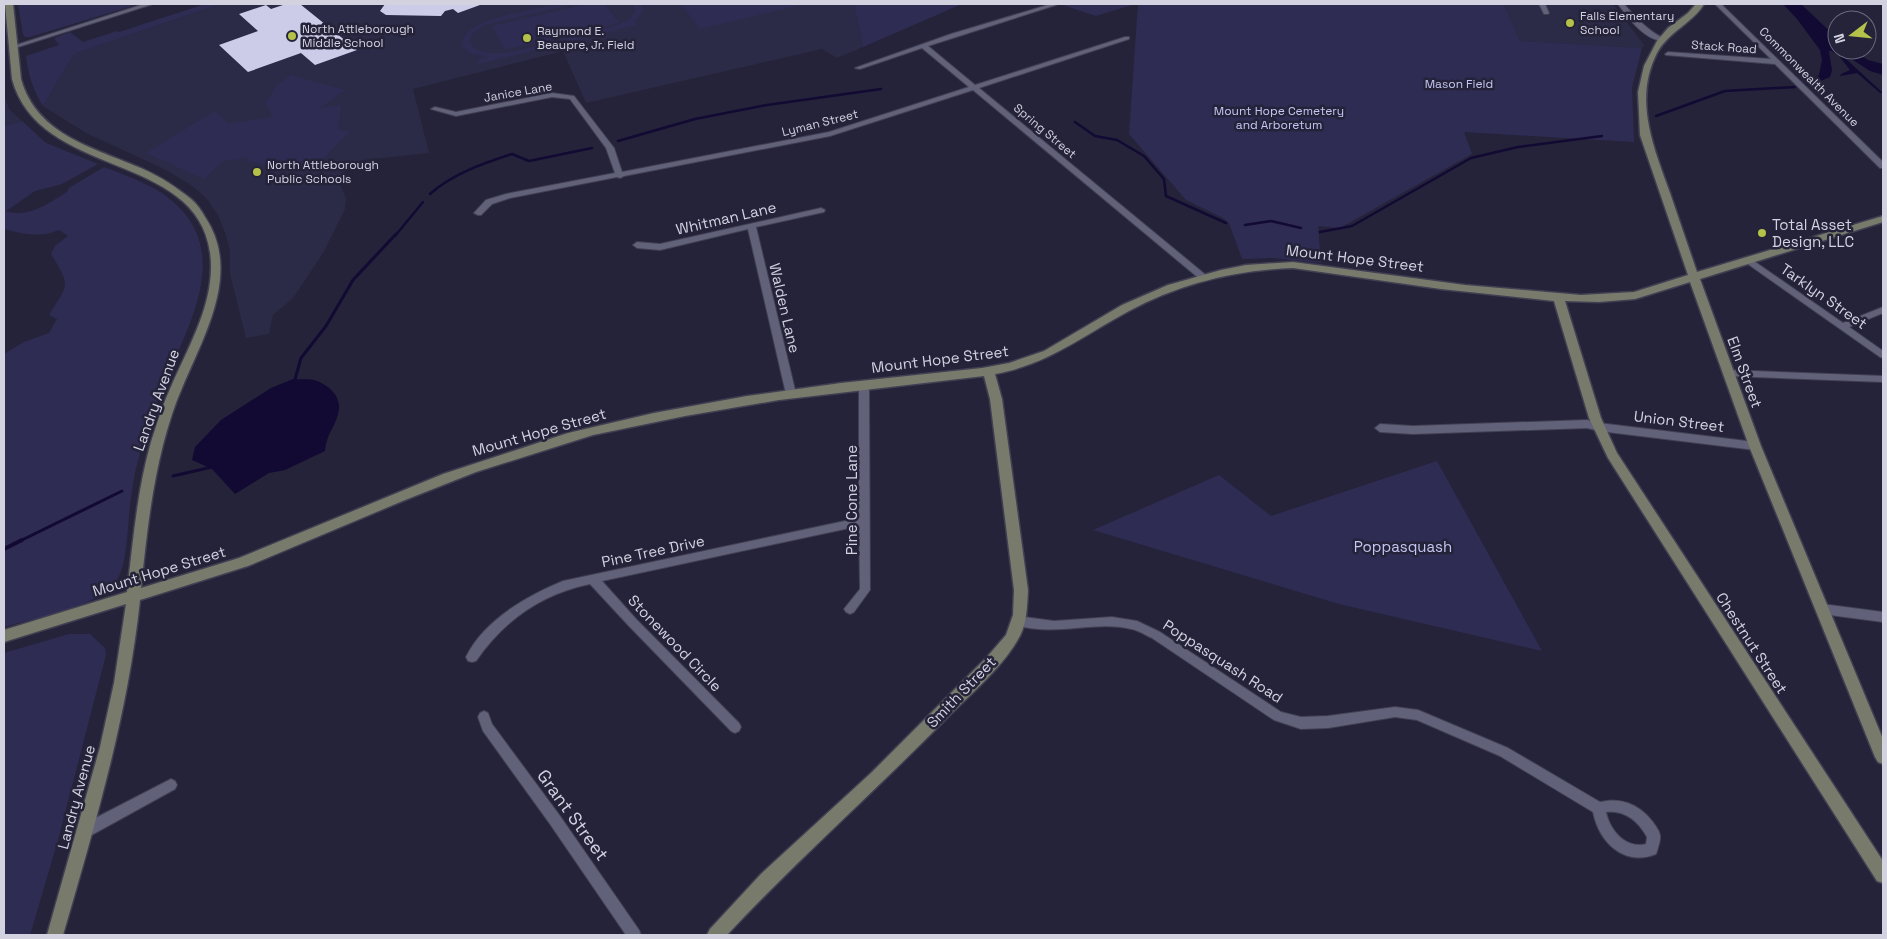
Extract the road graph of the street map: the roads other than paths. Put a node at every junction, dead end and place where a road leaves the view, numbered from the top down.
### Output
1 (9, 4) edge
2 (150, 4) edge
3 (1542, 4) edge
4 (1621, 4) edge
5 (1700, 4) edge
6 (1718, 4) edge
7 (1053, 5) edge
8 (1546, 13) dead end
9 (1127, 38) dead end
10 (1663, 40) junction
11 (924, 46) junction
12 (13, 47) junction
13 (1668, 54) dead end
14 (1778, 62) junction
15 (858, 68) dead end
16 (976, 88) junction
17 (435, 109) dead end
18 (1883, 166) edge
19 (620, 176) junction
20 (821, 210) dead end
21 (478, 213) dead end
22 (1883, 219) edge
23 (752, 227) junction
24 (637, 245) dead end
25 (1748, 260) junction
26 (1694, 277) junction
27 (1204, 278) junction
28 (1559, 298) junction
29 (1883, 310) edge
30 (1844, 326) junction
31 (1883, 355) edge
32 (989, 371) junction
33 (1728, 373) junction
34 (1883, 379) edge
35 (864, 385) junction
36 (791, 394) junction
37 (1599, 427) junction
38 (1380, 428) dead end
39 (1755, 446) junction
40 (865, 521) junction
41 (593, 579) junction
42 (134, 596) junction
43 (850, 609) dead end
44 (1822, 609) junction
45 (1883, 617) edge
46 (1018, 622) junction
47 (4, 636) edge
48 (472, 656) dead end
49 (484, 716) dead end
50 (735, 727) dead end
51 (1883, 757) edge
52 (172, 785) dead end
53 (1599, 808) junction
54 (83, 832) junction
55 (1883, 875) edge
56 (55, 935) edge
57 (634, 935) edge
58 (716, 935) edge

1 - 12 street, Landry Avenue
2 - 12 street
3 - 8 street
4 - 10 street
5 - 10 street, Elm Street
6 - 14 street, Commonwealth Avenue
7 - 11 street
9 - 16 street, Lyman Street
10 - 26 street, Elm Street
11 - 15 street
11 - 16 street, Spring Street
12 - 42 street, Landry Avenue
13 - 14 street, Stack Road
14 - 18 street, Commonwealth Avenue
16 - 19 street, Lyman Street
16 - 27 street, Spring Street
17 - 19 street, Janice Lane
19 - 21 street, Lyman Street
20 - 23 street, Whitman Lane
22 - 25 street, Mount Hope Street
23 - 24 street, Whitman Lane
23 - 36 street, Walden Lane
25 - 26 street, Mount Hope Street
25 - 30 street, Tarklyn Street
26 - 28 street, Mount Hope Street
26 - 33 street, Elm Street
27 - 28 street, Mount Hope Street
27 - 32 street, Mount Hope Street
28 - 37 street, Chestnut Street
29 - 30 street
30 - 31 street, Tarklyn Street
32 - 35 street, Mount Hope Street
32 - 46 street, Smith Street
33 - 34 street
33 - 39 street, Elm Street
35 - 36 street, Mount Hope Street
35 - 40 street, Pine Cone Lane
36 - 42 street, Mount Hope Street
37 - 38 street
37 - 39 street, Union Street
37 - 55 street, Chestnut Street
39 - 44 street, Elm Street
40 - 41 street, Pine Tree Drive
40 - 43 street, Pine Cone Lane
41 - 48 street, Pine Tree Drive
41 - 50 street, Stonewood Circle
42 - 47 street, Mount Hope Street
42 - 54 street, Landry Avenue
44 - 45 street
44 - 51 street, Elm Street
46 - 53 street, Poppasquash Road
46 - 58 street, Smith Street
49 - 57 street, Grant Street
52 - 54 street
53 - 53 street
54 - 56 street, Landry Avenue

